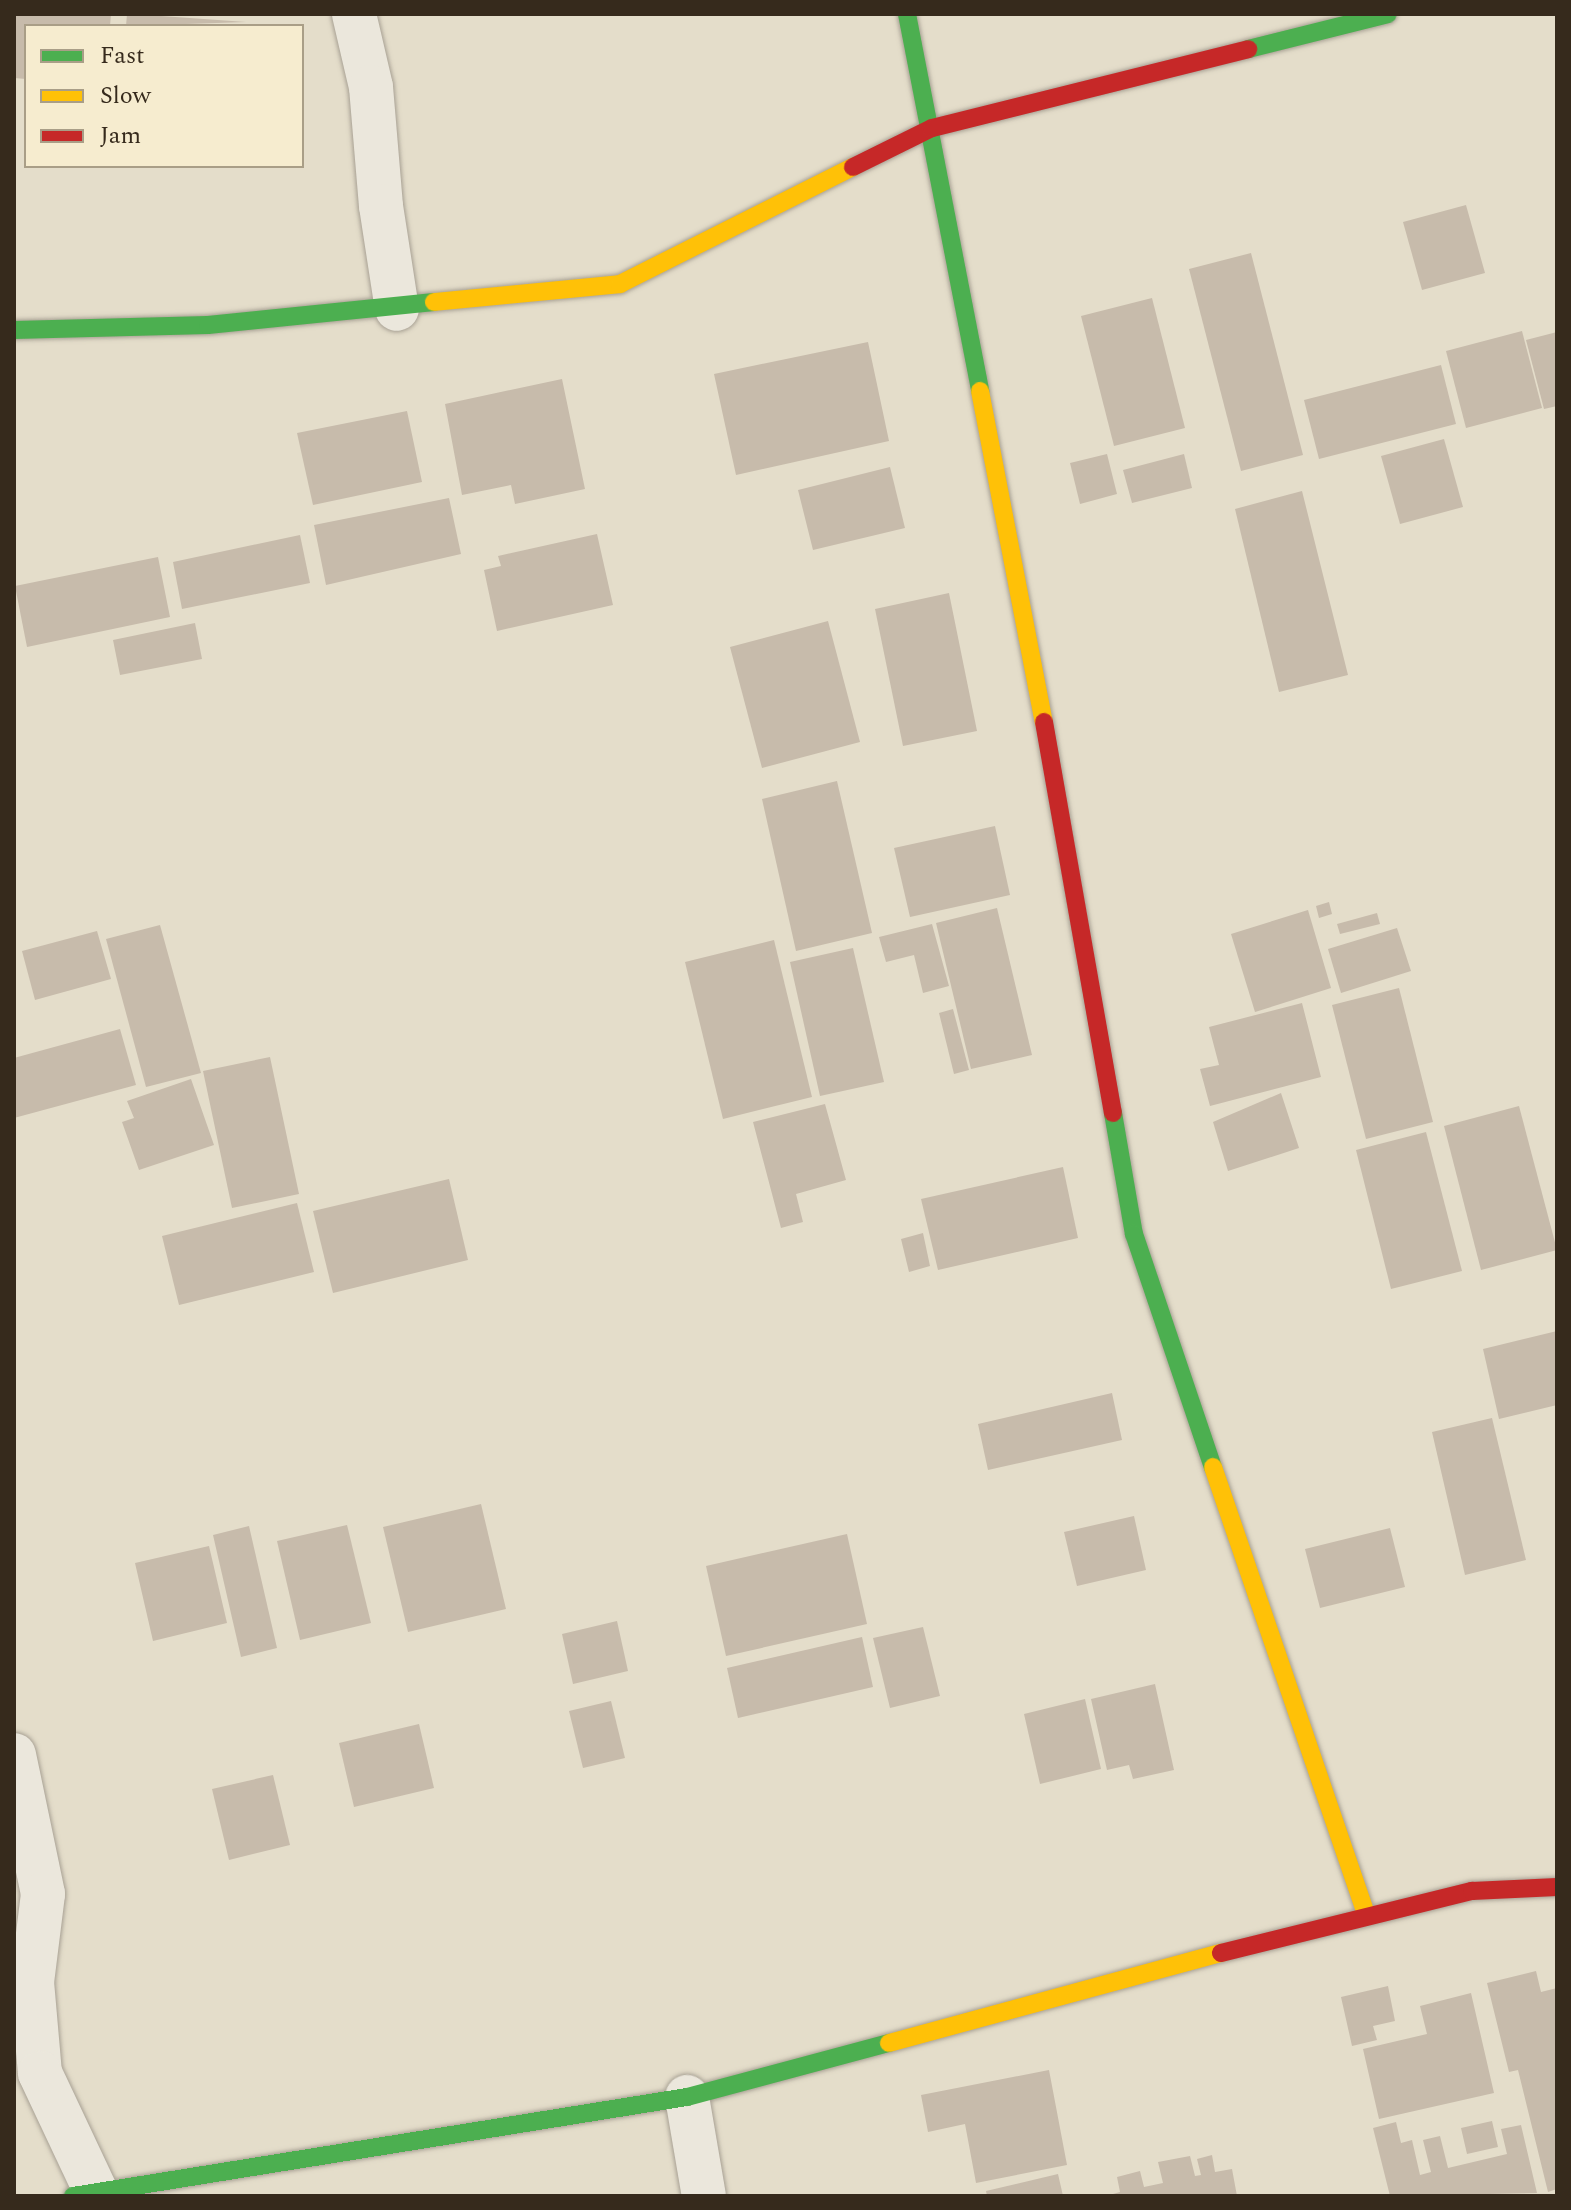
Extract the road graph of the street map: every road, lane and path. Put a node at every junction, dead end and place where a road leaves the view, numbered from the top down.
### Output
1 (354, 14) edge
2 (907, 14) edge
3 (1388, 14) edge
4 (932, 128) junction
5 (397, 309) junction
6 (14, 330) edge
7 (14, 1755) edge
8 (1557, 1887) edge
9 (1366, 1914) junction
10 (687, 2097) junction
11 (89, 2194) edge
12 (704, 2196) edge

1 - 5 street
2 - 4 street
3 - 4 street
4 - 5 street
4 - 9 street
5 - 6 street
7 - 11 street
8 - 9 street
9 - 10 street
10 - 11 street
10 - 12 street

